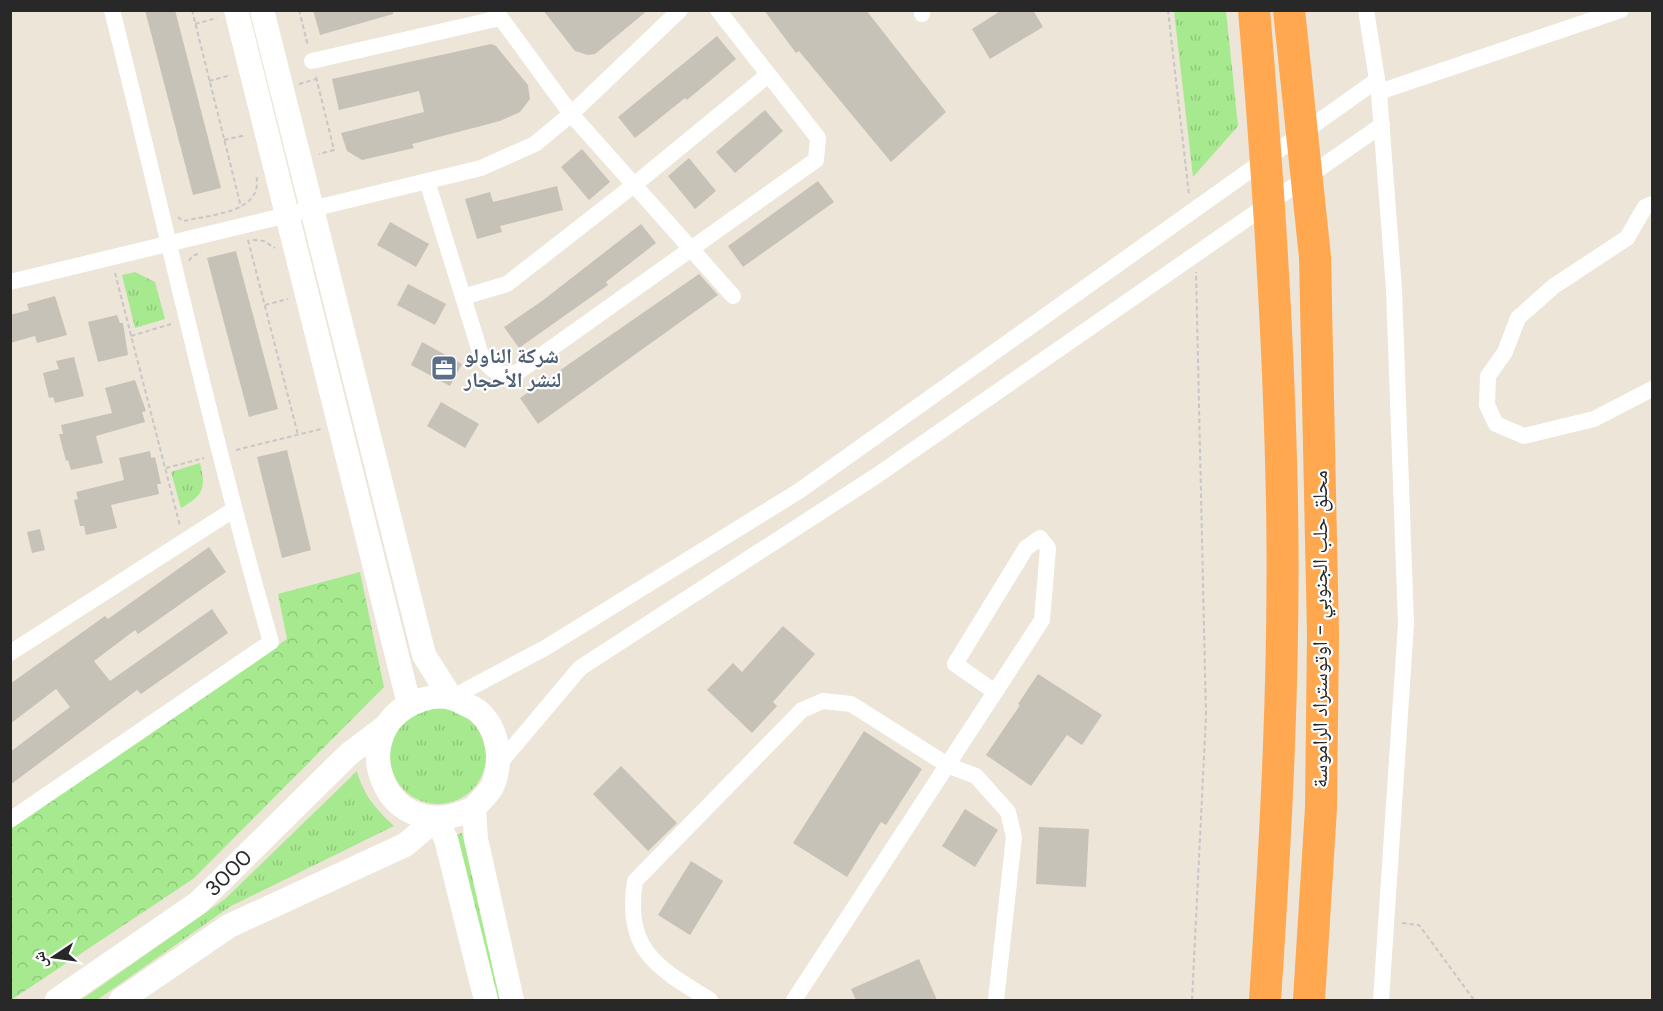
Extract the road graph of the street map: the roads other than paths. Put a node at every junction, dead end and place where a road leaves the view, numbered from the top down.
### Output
1 (112, 10) edge
2 (236, 10) edge
3 (262, 10) edge
4 (680, 10) edge
5 (718, 10) edge
6 (1254, 10) edge
7 (1289, 10) edge
8 (1366, 10) edge
9 (1621, 10) edge
10 (498, 14) edge
11 (312, 62) road end
12 (768, 75) junction
13 (1378, 86) junction
14 (571, 114) junction
15 (1382, 125) junction
16 (428, 181) junction
17 (634, 185) junction
18 (1653, 204) edge
19 (312, 207) junction
20 (287, 213) junction
21 (171, 245) junction
22 (692, 250) junction
23 (10, 282) edge
24 (733, 296) dead end
25 (463, 297) junction
26 (1653, 389) edge
27 (233, 510) junction
28 (10, 653) edge
29 (995, 692) junction
30 (451, 698) junction
31 (409, 704) junction
32 (386, 726) junction
33 (499, 764) junction
34 (949, 766) junction
35 (474, 808) junction
36 (436, 819) junction
37 (10, 820) edge
38 (57, 1000) edge
39 (121, 1000) edge
40 (486, 1000) edge
41 (512, 1000) edge
42 (710, 1000) edge
43 (794, 1000) edge
44 (996, 1000) edge
45 (1265, 1000) edge
46 (1310, 1000) edge
47 (1381, 1000) edge

1 - 21 street
2 - 20 street
3 - 19 street
4 - 14 street
5 - 12 street
6 - 45 highway, محلق حلب الجنوبي - اوتوستراد الراموسة
7 - 46 highway, محلق حلب الجنوبي - اوتوستراد الراموسة
8 - 13 street
9 - 13 street
10 - 11 street
10 - 14 street
12 - 17 street
12 - 22 street
13 - 15 street
13 - 30 street
14 - 16 street
14 - 17 street
15 - 33 street
15 - 47 street
16 - 19 street
16 - 25 street
17 - 22 street
17 - 25 street
18 - 26 street
19 - 20 street
19 - 30 street
20 - 21 street
20 - 31 street
21 - 23 street
21 - 27 street
22 - 24 street
22 - 25 street
27 - 28 street
27 - 37 street
29 - 29 street
29 - 34 street
30 - 31 street
30 - 33 street
31 - 32 street
32 - 36 street
32 - 38 street, 3000
33 - 35 street
34 - 42 street
34 - 43 street
34 - 44 street
35 - 36 street
35 - 41 street
36 - 39 street
36 - 40 street

